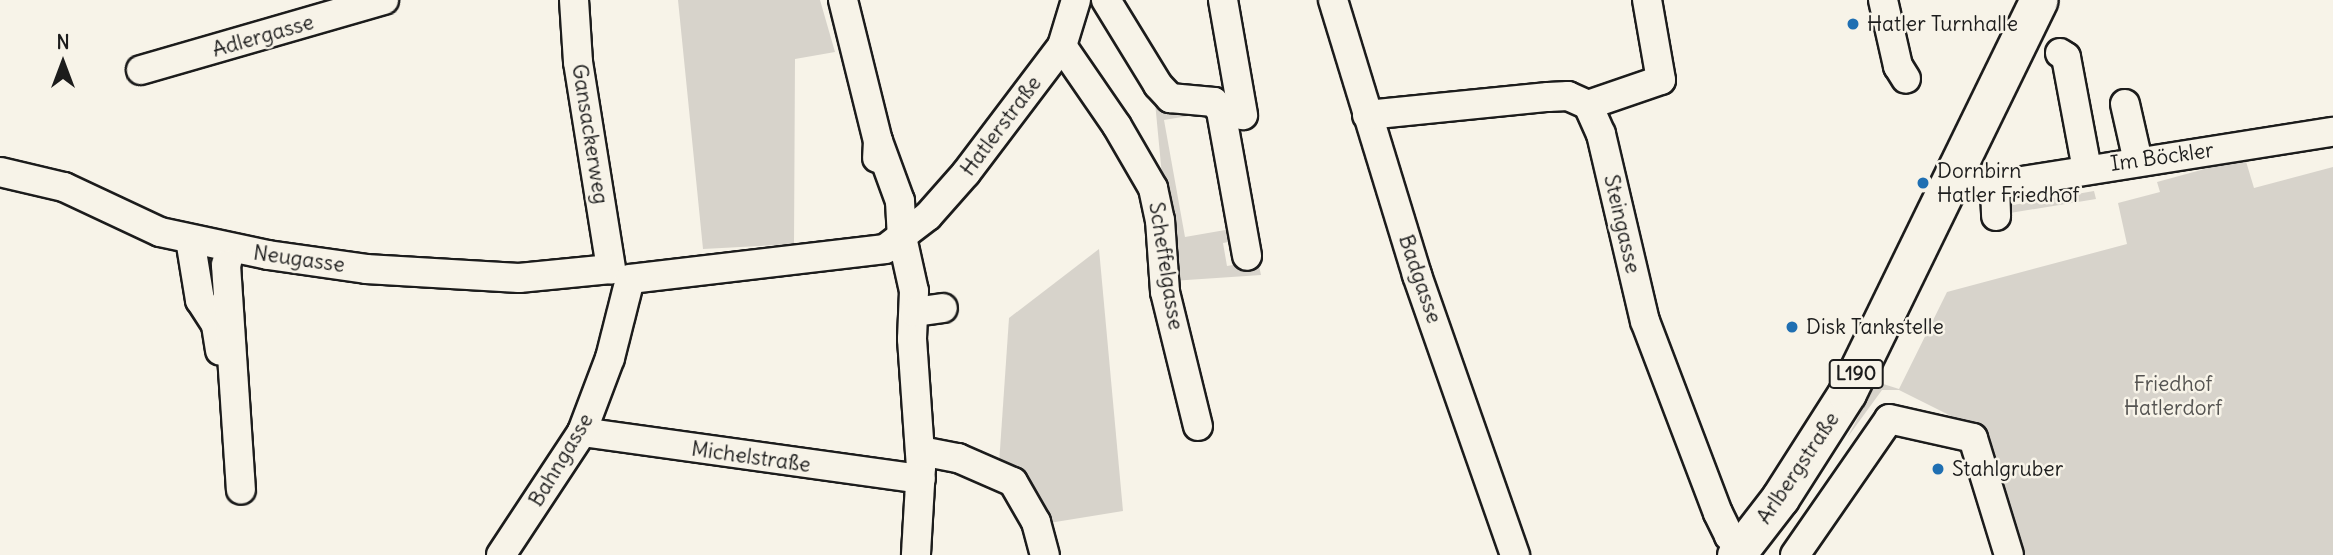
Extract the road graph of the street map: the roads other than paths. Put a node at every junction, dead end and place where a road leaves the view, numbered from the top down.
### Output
1 (384, 0) edge
2 (574, 0) edge
3 (843, 0) edge
4 (1076, 0) edge
5 (1106, 0) edge
6 (1223, 0) edge
7 (1333, 0) edge
8 (1647, 0) edge
9 (1883, 0) edge
10 (2039, 0) edge
11 (1062, 46) junction
12 (2060, 53) dead end
13 (141, 69) dead end
14 (1906, 79) dead end
15 (2124, 104) dead end
16 (1588, 105) junction
17 (1243, 115) dead end
18 (1367, 115) junction
19 (2333, 132) edge
20 (2138, 160) junction
21 (2087, 169) junction
22 (0, 172) edge
23 (1951, 178) junction
24 (1995, 185) junction
25 (1996, 216) dead end
26 (190, 239) junction
27 (897, 240) junction
28 (231, 248) junction
29 (1247, 256) dead end
30 (620, 274) junction
31 (943, 309) dead end
32 (914, 325) junction
33 (1198, 426) dead end
34 (582, 432) junction
35 (921, 451) junction
36 (921, 479) junction
37 (1740, 551) edge
38 (501, 555) edge
39 (916, 555) edge
40 (1045, 555) edge
41 (1515, 555) edge
42 (1795, 555) edge
43 (2009, 555) edge

1 - 13 street, Adlergasse
2 - 30 street, Gansackerweg
3 - 27 street
4 - 11 street, Hatlerstraße
5 - 29 street
6 - 17 street
7 - 18 street, Badgasse
8 - 16 street
9 - 14 street
10 - 23 main road, Arlbergstraße / L190
11 - 27 street, Hatlerstraße
11 - 33 street, Scheffelgasse
12 - 21 street
15 - 20 street
16 - 18 street
16 - 37 street, Steingasse
18 - 41 street, Badgasse
19 - 20 street, Im Böckler
20 - 21 street, Im Böckler
21 - 24 street, Im Böckler
22 - 26 street, Neugasse
23 - 24 street, Im Böckler
23 - 37 main road, Arlbergstraße / L190
24 - 25 street
26 - 28 street, Neugasse
26 - 28 street
27 - 30 street
27 - 32 street
28 - 30 street, Neugasse
30 - 34 street, Bahngasse
31 - 32 street
32 - 35 street
34 - 36 street, Michelstraße
34 - 38 street, Bahngasse
35 - 36 street
35 - 40 street
36 - 39 street
42 - 43 street

